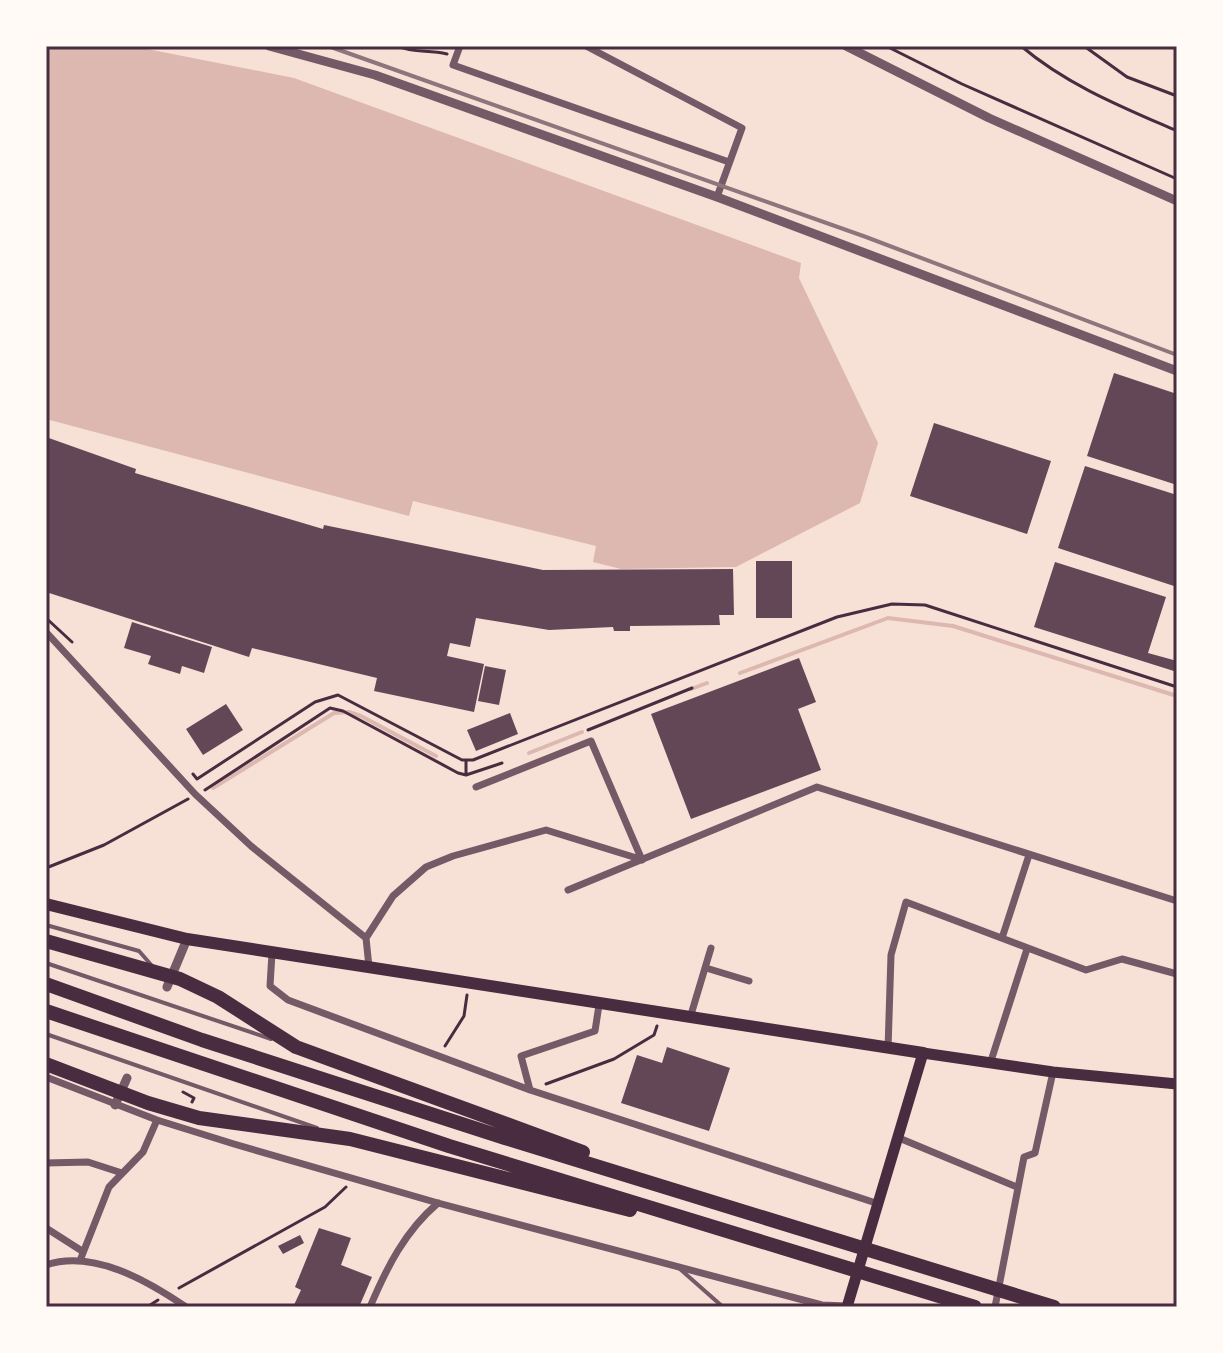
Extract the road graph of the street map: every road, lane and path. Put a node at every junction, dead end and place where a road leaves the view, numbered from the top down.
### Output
1 (269, 46) edge
2 (397, 46) edge
3 (460, 46) edge
4 (586, 46) edge
5 (846, 46) edge
6 (886, 46) edge
7 (1021, 46) edge
8 (1084, 46) edge
9 (456, 57) junction
10 (1177, 96) edge
11 (1177, 131) edge
12 (729, 162) junction
13 (1177, 179) edge
14 (717, 197) junction
15 (1177, 201) edge
16 (1177, 371) edge
17 (46, 618) edge
18 (47, 634) edge
19 (80, 651) dead end
20 (1177, 687) edge
21 (692, 688) dead end
22 (585, 717) junction
23 (589, 730) junction
24 (575, 735) dead end
25 (591, 741) junction
26 (466, 760) junction
27 (508, 761) dead end
28 (189, 769) dead end
29 (466, 775) junction
30 (476, 787) dead end
31 (195, 794) junction
32 (1029, 855) junction
33 (642, 860) junction
34 (46, 868) edge
35 (568, 890) dead end
36 (1177, 901) edge
37 (46, 904) edge
38 (46, 925) edge
39 (366, 938) junction
40 (1002, 938) junction
41 (187, 939) junction
42 (46, 941) edge
43 (711, 948) dead end
44 (1027, 949) junction
45 (272, 953) junction
46 (46, 963) edge
47 (370, 968) junction
48 (706, 968) junction
49 (173, 974) junction
50 (1177, 974) edge
51 (749, 981) dead end
52 (46, 984) edge
53 (469, 984) junction
54 (167, 987) dead end
55 (599, 1005) junction
56 (46, 1011) edge
57 (660, 1014) junction
58 (690, 1018) junction
59 (46, 1034) edge
60 (296, 1047) junction
61 (888, 1049) junction
62 (923, 1053) junction
63 (439, 1056) junction
64 (46, 1064) edge
65 (990, 1064) junction
66 (1053, 1072) junction
67 (46, 1077) edge
68 (127, 1078) dead end
69 (185, 1084) junction
70 (1177, 1084) edge
71 (530, 1090) junction
72 (180, 1098) dead end
73 (115, 1105) junction
74 (157, 1120) junction
75 (899, 1138) junction
76 (350, 1139) junction
77 (46, 1163) edge
78 (122, 1173) junction
79 (355, 1179) junction
80 (1017, 1187) junction
81 (438, 1203) junction
82 (879, 1204) junction
83 (791, 1225) junction
84 (46, 1228) edge
85 (793, 1252) junction
86 (81, 1255) junction
87 (46, 1265) edge
88 (680, 1269) junction
89 (168, 1295) junction
90 (147, 1307) edge
91 (186, 1307) edge
92 (370, 1307) edge
93 (723, 1307) edge
94 (850, 1307) edge
95 (975, 1307) edge
96 (995, 1307) edge
97 (1054, 1307) edge

1 - 14 street
2 - 9 path
3 - 9 street
4 - 12 street
5 - 15 street
6 - 13 path
7 - 11 path
8 - 10 path
9 - 12 street
12 - 14 street
14 - 16 street
17 - 19 path
18 - 31 street
20 - 22 path
21 - 23 path
22 - 23 path
22 - 26 path
23 - 24 path
23 - 25 path
25 - 30 street
25 - 33 street
26 - 28 path
26 - 29 path
27 - 29 path
29 - 31 path
31 - 34 path
31 - 39 street
32 - 33 street
32 - 36 street
32 - 40 street
33 - 35 street
33 - 39 street
37 - 41 main road
38 - 49 lane
39 - 47 street
40 - 44 street
40 - 61 street
41 - 45 main road
41 - 49 street
42 - 60 highway
43 - 48 street
44 - 50 street
44 - 65 street
45 - 47 main road
45 - 63 street
46 - 60 lane
47 - 53 main road
48 - 51 street
48 - 58 street
49 - 54 street
52 - 83 highway
53 - 55 main road
53 - 63 path
55 - 57 main road
55 - 71 street
56 - 85 highway
57 - 58 main road
57 - 71 path
58 - 61 main road
59 - 69 lane
60 - 83 highway
61 - 62 main road
62 - 65 main road
62 - 75 main road
63 - 71 street
64 - 76 highway
65 - 66 main road
66 - 70 main road
66 - 80 street
67 - 73 street
68 - 73 street
69 - 72 path
69 - 76 lane
71 - 82 street
73 - 74 street
74 - 78 street
74 - 79 street
75 - 80 street
75 - 82 main road
76 - 85 highway
77 - 78 street
78 - 86 street
79 - 81 street
79 - 89 path
80 - 96 street
81 - 88 street
81 - 92 street
82 - 94 main road
83 - 97 highway
84 - 86 street
85 - 95 highway
86 - 87 street
86 - 89 street
88 - 93 lane
88 - 94 street
89 - 90 path
89 - 91 street

